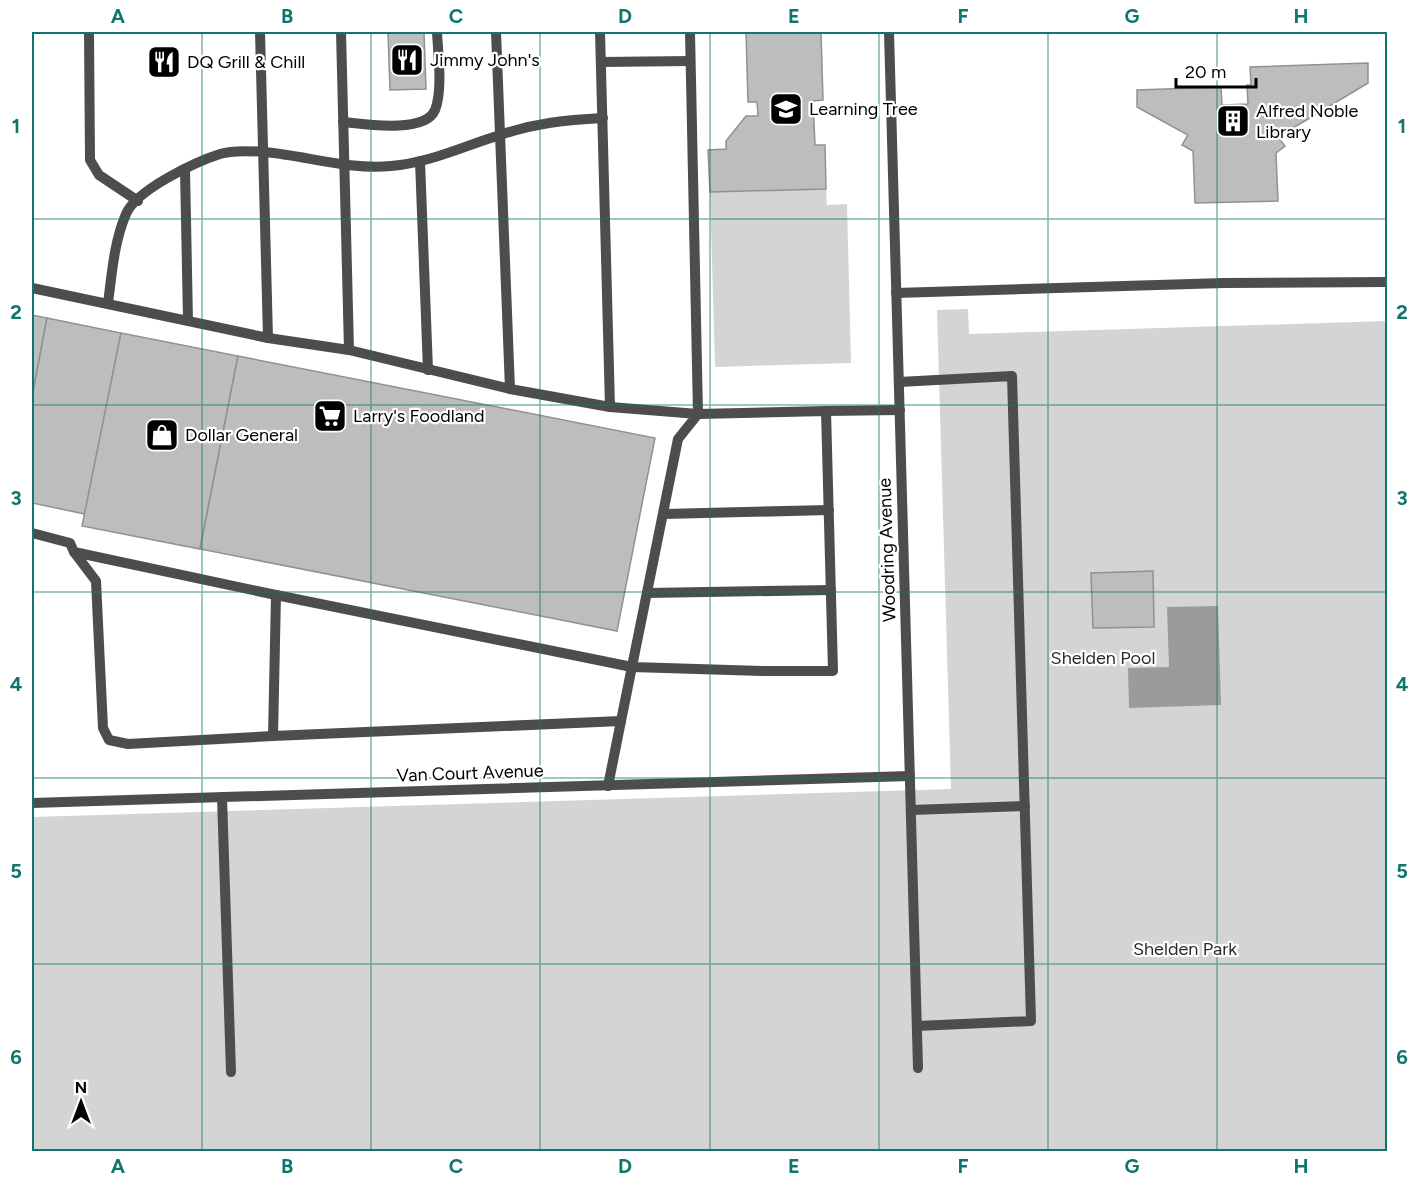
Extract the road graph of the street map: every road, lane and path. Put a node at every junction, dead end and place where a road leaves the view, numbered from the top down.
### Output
1 (89, 32) edge
2 (260, 32) edge
3 (340, 32) edge
4 (437, 32) edge
5 (496, 32) edge
6 (600, 32) edge
7 (690, 32) edge
8 (889, 32) edge
9 (690, 61) junction
10 (601, 62) junction
11 (603, 118) junction
12 (343, 122) junction
13 (501, 134) junction
14 (263, 152) junction
15 (420, 160) junction
16 (344, 164) junction
17 (185, 169) junction
18 (138, 201) junction
19 (1388, 282) edge
20 (32, 288) edge
21 (896, 293) junction
22 (108, 303) junction
23 (188, 321) junction
24 (268, 338) junction
25 (349, 350) junction
26 (428, 370) junction
27 (899, 382) junction
28 (510, 389) junction
29 (610, 407) junction
30 (900, 410) junction
31 (826, 411) junction
32 (698, 414) junction
33 (829, 510) junction
34 (664, 514) junction
35 (32, 533) edge
36 (74, 552) junction
37 (831, 590) junction
38 (647, 593) junction
39 (276, 595) junction
40 (632, 667) junction
41 (621, 721) junction
42 (273, 736) junction
43 (910, 776) junction
44 (608, 786) junction
45 (222, 797) junction
46 (32, 803) edge
47 (1025, 806) junction
48 (911, 810) junction
49 (917, 1026) junction
50 (918, 1068) dead end
51 (231, 1072) dead end

1 - 18 street
2 - 14 street
3 - 12 street
4 - 12 street
5 - 13 street
6 - 10 street
7 - 9 street
8 - 21 street, Woodring Avenue
9 - 10 street
9 - 32 street
10 - 11 street
11 - 13 street
11 - 29 street
12 - 16 street
13 - 15 street
13 - 28 street
14 - 16 street
14 - 17 street
14 - 24 street
15 - 16 street
15 - 26 street
16 - 25 street
17 - 18 street
17 - 23 street
18 - 22 street
19 - 21 street
20 - 22 street
21 - 27 street, Woodring Avenue
22 - 23 street
23 - 24 street
24 - 25 street
25 - 26 street
26 - 28 street
27 - 30 street, Woodring Avenue
27 - 47 street
28 - 29 street
29 - 32 street
30 - 31 street
30 - 43 street, Woodring Avenue
31 - 32 street
31 - 33 street
32 - 34 street
33 - 34 street
33 - 37 street
34 - 38 street
35 - 36 street
36 - 39 street
36 - 42 street
37 - 38 street
37 - 40 street
38 - 40 street
39 - 40 street
39 - 42 street
40 - 41 street
41 - 42 street
41 - 44 street
43 - 44 street, Van Court Avenue
43 - 48 street, Woodring Avenue
44 - 45 street, Van Court Avenue
45 - 46 street, Van Court Avenue
45 - 51 street
47 - 48 street
47 - 49 street
48 - 49 street, Woodring Avenue
49 - 50 street, Woodring Avenue

